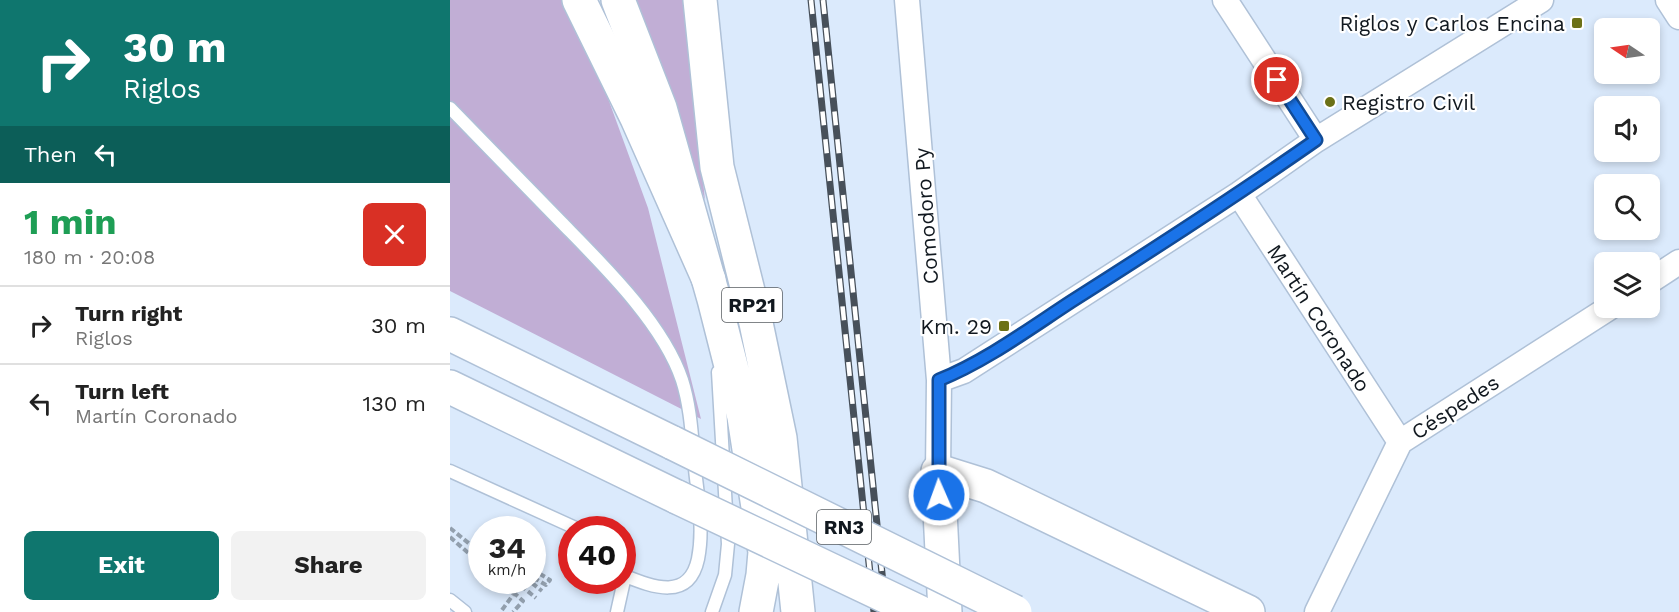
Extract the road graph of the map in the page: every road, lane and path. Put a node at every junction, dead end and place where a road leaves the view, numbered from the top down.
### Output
1 (579, 0) edge
2 (618, 0) edge
3 (700, 0) edge
4 (908, 0) edge
5 (1225, 0) edge
6 (1540, 0) edge
7 (1668, 0) edge
8 (1679, 17) edge
9 (450, 108) edge
10 (1316, 140) junction
11 (1239, 194) junction
12 (1679, 262) edge
13 (1660, 274) edge
14 (711, 289) junction
15 (450, 315) edge
16 (1594, 318) edge
17 (450, 334) edge
18 (548, 380) junction
19 (939, 380) junction
20 (450, 387) edge
21 (450, 409) edge
22 (1400, 442) junction
23 (574, 446) junction
24 (450, 471) edge
25 (938, 471) junction
26 (558, 520) edge
27 (450, 528) edge
28 (450, 537) edge
29 (468, 543) edge
30 (468, 553) edge
31 (636, 580) edge
32 (514, 594) edge
33 (515, 594) edge
34 (531, 594) edge
35 (621, 594) edge
36 (536, 598) dead end
37 (450, 600) edge
38 (502, 610) dead end
39 (465, 612) edge
40 (513, 612) edge
41 (617, 612) edge
42 (712, 612) edge
43 (756, 612) edge
44 (798, 612) edge
45 (919, 612) edge
46 (945, 612) edge
47 (1015, 612) edge
48 (1248, 612) edge
49 (1317, 612) edge

1 - 14 main road
2 - 14 main road, RP21
3 - 44 main road, RP21
4 - 19 street, Comodoro Py
5 - 10 street
6 - 10 street
7 - 8 street
9 - 31 lane
10 - 11 street
11 - 19 street
11 - 22 street, Martín Coronado
12 - 13 street
14 - 42 lane
14 - 43 main road, RP21
15 - 18 main road
16 - 22 street, Céspedes
17 - 18 main road, RN3
18 - 47 main road, RN3, bridge
19 - 25 street, Comodoro Py
20 - 23 main road, RN3
21 - 23 main road
22 - 49 street, Céspedes
23 - 45 main road, RN3, bridge
24 - 26 lane
25 - 46 main road, Comodoro Py
25 - 48 main road
27 - 29 path
28 - 30 path
32 - 38 path, bridge
33 - 40 path
34 - 36 path
35 - 41 lane
37 - 39 lane

